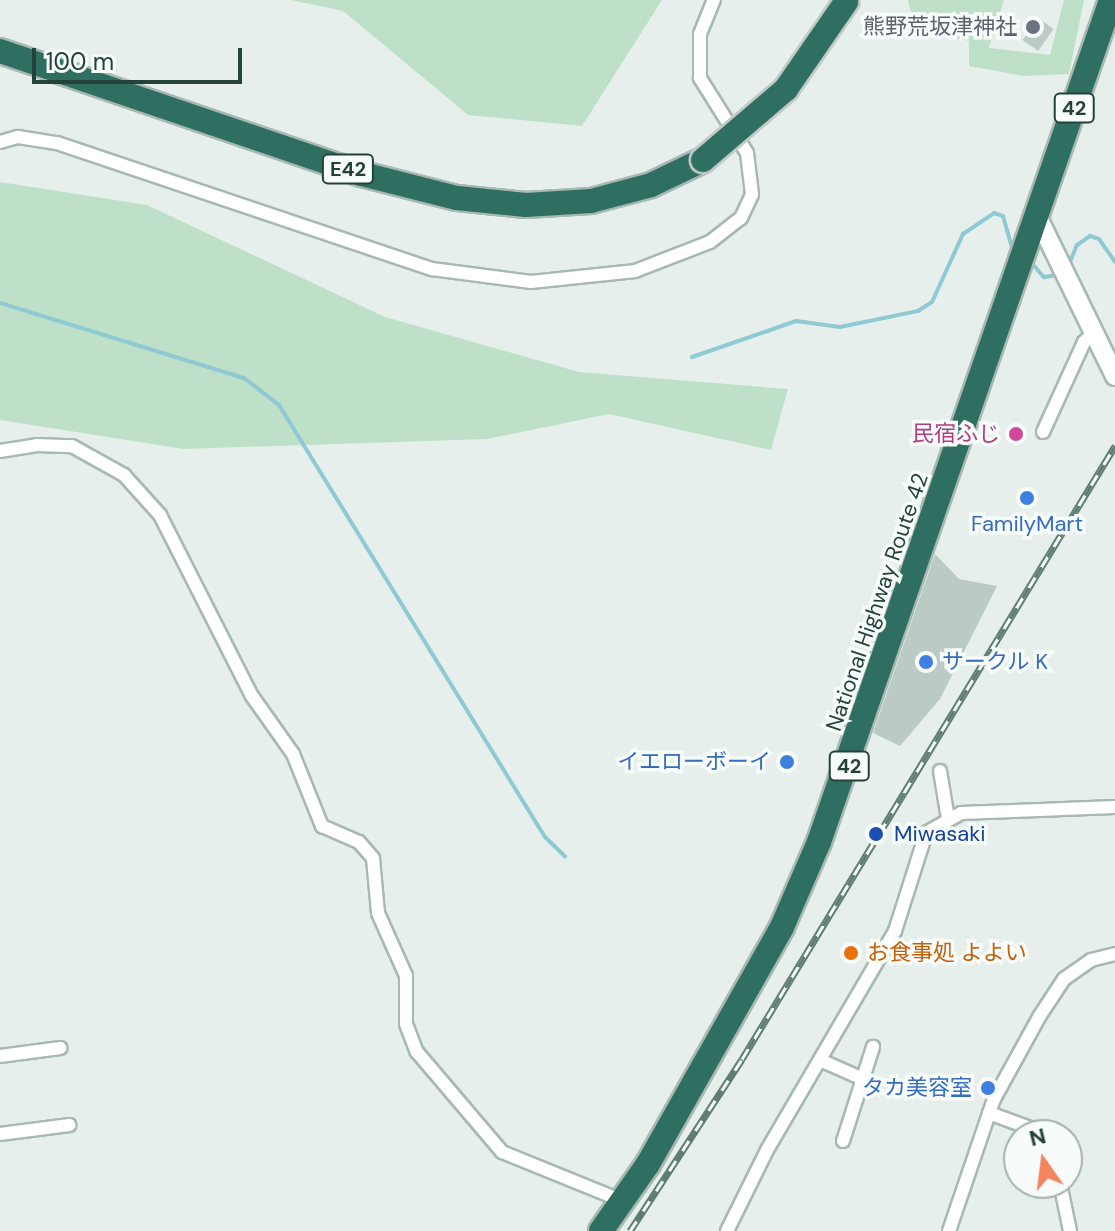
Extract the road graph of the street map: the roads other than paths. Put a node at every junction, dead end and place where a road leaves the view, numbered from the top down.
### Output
1 (714, 0) edge
2 (847, 1) edge
3 (1105, 7) edge
4 (0, 51) edge
5 (0, 142) edge
6 (1037, 216) junction
7 (1093, 334) junction
8 (1115, 376) edge
9 (1043, 432) dead end
10 (0, 451) edge
11 (940, 771) dead end
12 (1115, 807) edge
13 (948, 819) junction
14 (1115, 954) edge
15 (873, 1047) dead end
16 (60, 1048) dead end
17 (0, 1056) edge
18 (820, 1060) junction
19 (863, 1079) junction
20 (989, 1113) junction
21 (1005, 1119) edge
22 (69, 1125) dead end
23 (0, 1134) edge
24 (843, 1141) dead end
25 (1063, 1199) edge
26 (625, 1202) junction
27 (601, 1231) edge
28 (727, 1231) edge
29 (949, 1231) edge
30 (1070, 1231) edge

1 - 5 street
2 - 4 highway, E42, bridge
3 - 6 highway, National Highway Route 42 / 42
6 - 7 main road
6 - 26 highway, National Highway Route 42 / 42
7 - 8 main road
7 - 9 street
10 - 26 street
11 - 13 street
12 - 13 street
13 - 18 street
14 - 20 street
15 - 19 street
16 - 17 street
18 - 19 street
18 - 28 street
19 - 24 street
20 - 21 street
20 - 29 street
22 - 23 street
25 - 30 street
26 - 27 highway, National Highway Route 42 / 42

